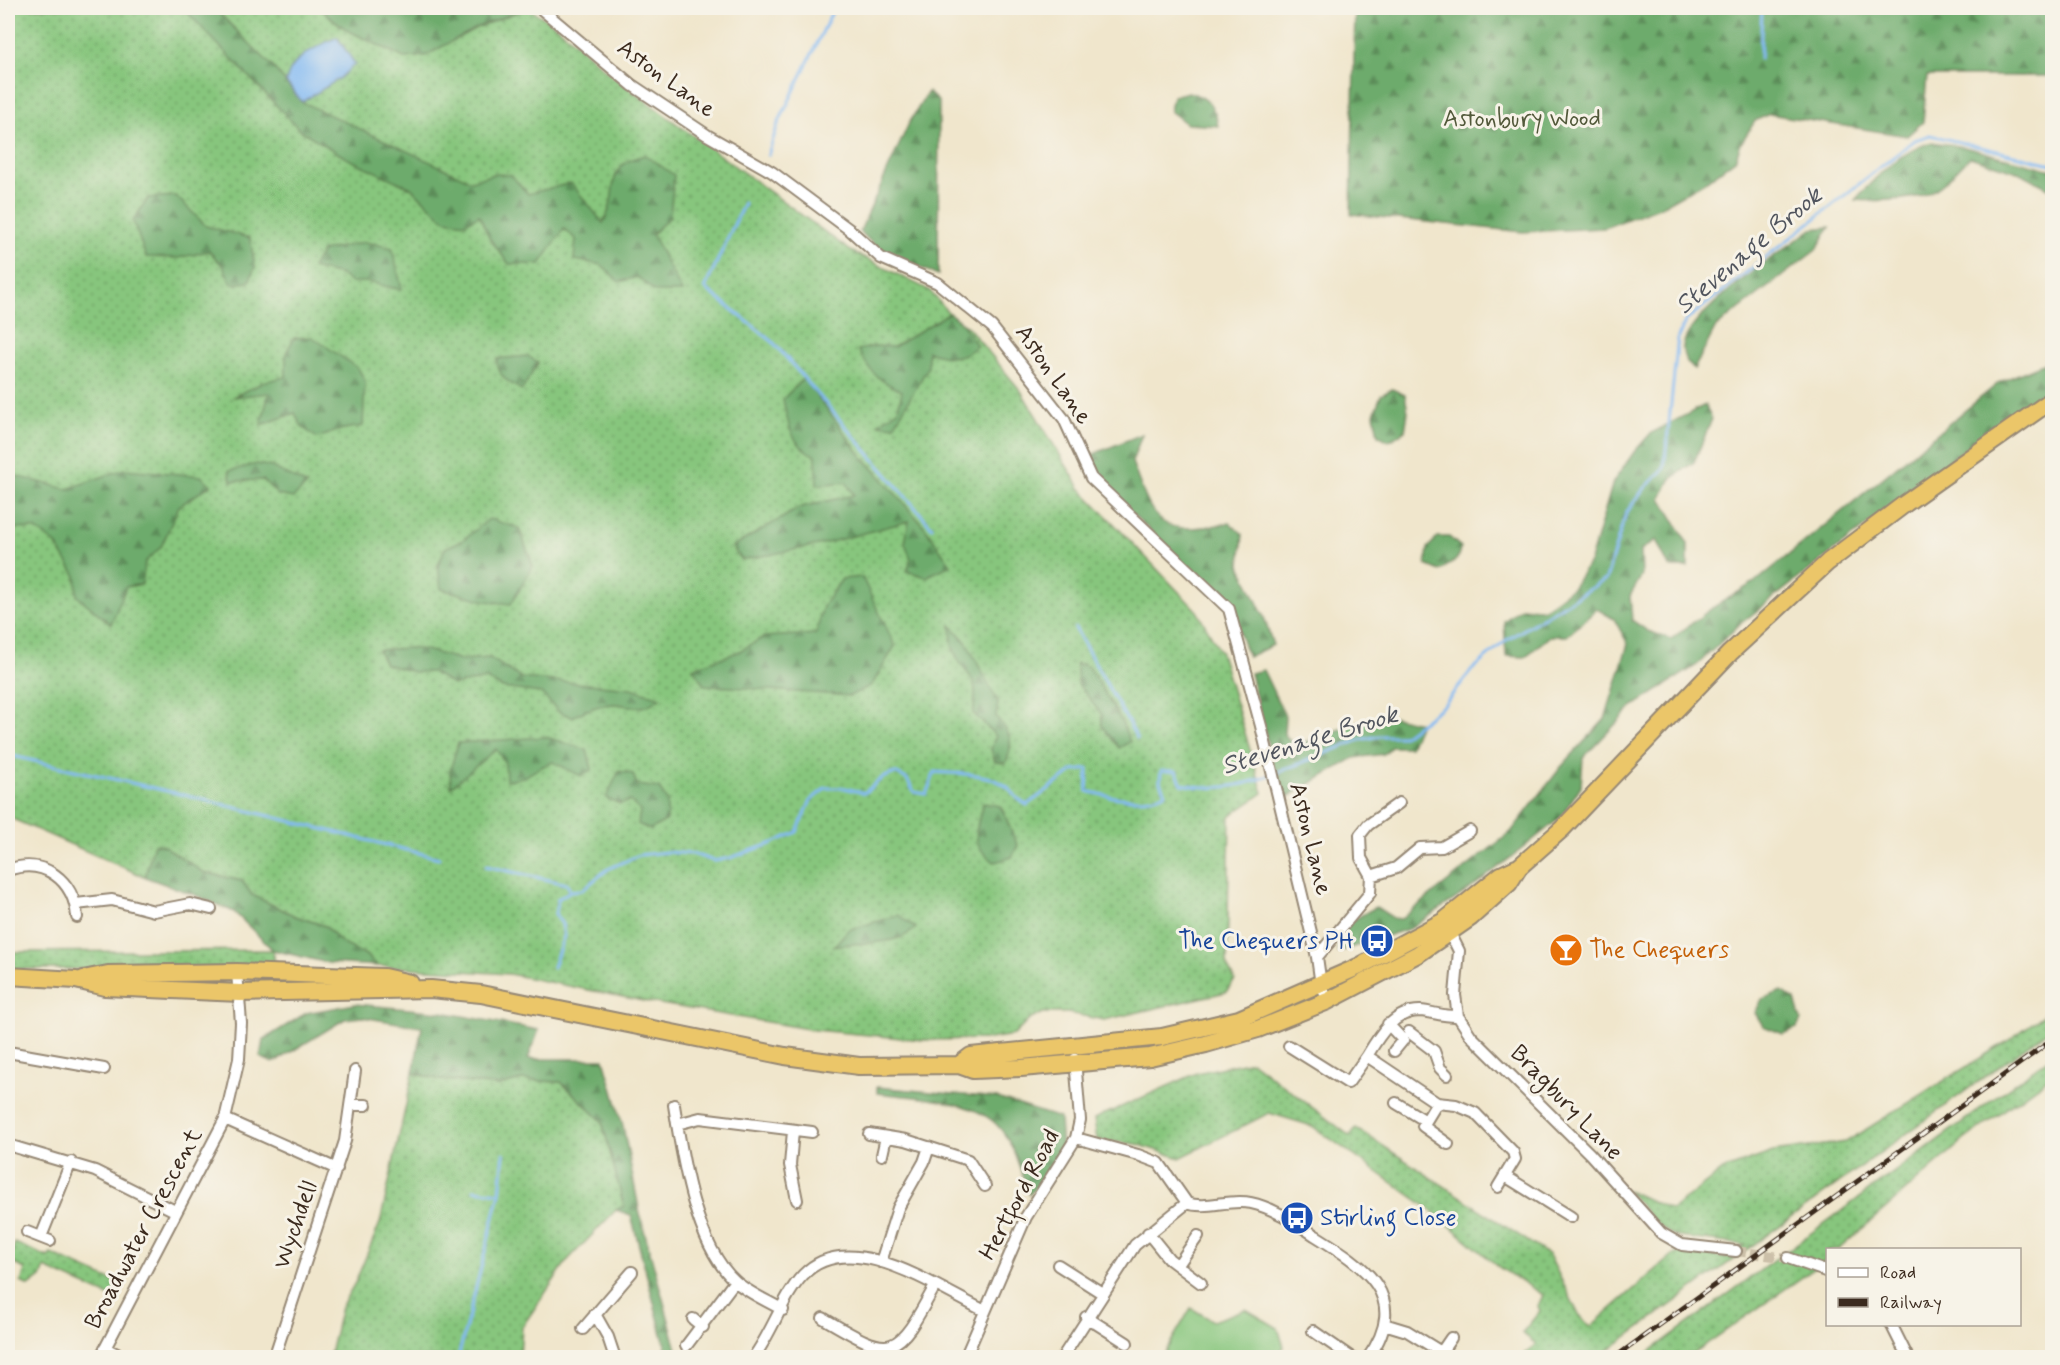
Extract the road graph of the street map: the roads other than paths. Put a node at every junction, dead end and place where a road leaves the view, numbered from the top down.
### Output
1 (540, 8) edge
2 (2052, 400) edge
3 (1399, 803) dead end
4 (1470, 831) dead end
5 (1442, 847) junction
6 (1444, 859) dead end
7 (8, 870) edge
8 (1371, 876) junction
9 (76, 904) junction
10 (211, 909) dead end
11 (77, 918) dead end
12 (1447, 927) junction
13 (1317, 957) junction
14 (237, 972) junction
15 (8, 976) edge
16 (76, 980) junction
17 (1321, 985) junction
18 (431, 989) junction
19 (240, 993) junction
20 (1328, 1001) junction
21 (1458, 1016) junction
22 (1416, 1023) dead end
23 (1388, 1024) junction
24 (1406, 1036) junction
25 (1289, 1046) dead end
26 (1394, 1051) dead end
27 (8, 1052) edge
28 (1075, 1054) junction
29 (1366, 1056) junction
30 (959, 1065) junction
31 (104, 1069) dead end
32 (355, 1071) dead end
33 (1447, 1075) dead end
34 (1396, 1103) dead end
35 (1437, 1103) junction
36 (351, 1105) junction
37 (366, 1105) dead end
38 (674, 1105) dead end
39 (225, 1119) junction
40 (1426, 1121) junction
41 (677, 1124) junction
42 (793, 1131) junction
43 (812, 1132) dead end
44 (869, 1134) dead end
45 (886, 1137) junction
46 (1076, 1138) junction
47 (1448, 1144) dead end
48 (8, 1145) edge
49 (929, 1147) junction
50 (974, 1150) dead end
51 (882, 1155) dead end
52 (968, 1160) junction
53 (71, 1162) junction
54 (337, 1169) junction
55 (1505, 1176) junction
56 (805, 1181) dead end
57 (794, 1184) junction
58 (985, 1186) dead end
59 (1498, 1187) dead end
60 (797, 1200) dead end
61 (1186, 1203) junction
62 (175, 1211) junction
63 (1571, 1218) dead end
64 (27, 1232) dead end
65 (1148, 1233) junction
66 (1198, 1236) dead end
67 (1736, 1251) tunnel mouth
68 (1788, 1258) tunnel mouth
69 (881, 1262) junction
70 (1058, 1265) dead end
71 (1178, 1265) junction
72 (632, 1272) dead end
73 (1826, 1272) edge
74 (735, 1281) junction
75 (1201, 1283) dead end
76 (935, 1286) junction
77 (1102, 1293) junction
78 (783, 1310) junction
79 (985, 1311) junction
80 (595, 1314) junction
81 (1086, 1317) junction
82 (823, 1318) dead end
83 (847, 1318) dead end
84 (693, 1319) dead end
85 (1120, 1321) dead end
86 (1384, 1324) junction
87 (1892, 1326) edge
88 (703, 1327) junction
89 (583, 1329) dead end
90 (840, 1329) junction
91 (1313, 1331) dead end
92 (1112, 1332) junction
93 (1451, 1338) dead end
94 (1127, 1343) dead end
95 (686, 1346) dead end
96 (103, 1353) edge
97 (1440, 1355) edge
98 (125, 1358) edge
99 (274, 1358) edge
100 (615, 1358) edge
101 (753, 1358) edge
102 (965, 1358) edge
103 (1062, 1358) edge
104 (1352, 1358) edge
105 (1368, 1358) edge
106 (1908, 1358) edge

1 - 13 street, Aston Lane
2 - 12 highway
3 - 8 street
4 - 5 street
5 - 6 street
5 - 8 street
7 - 9 street
8 - 13 street
9 - 10 street
9 - 11 street
12 - 17 highway
12 - 20 highway
12 - 21 street, Bragbury Lane
13 - 17 street, Aston Lane
14 - 16 highway
14 - 18 highway
14 - 19 street, Broadwater Crescent
15 - 16 highway
16 - 19 highway
17 - 20 street, Aston Lane
17 - 28 highway
18 - 19 highway
18 - 30 highway
19 - 39 street, Broadwater Crescent
20 - 28 highway
21 - 23 street
21 - 67 street, Bragbury Lane
22 - 24 street
23 - 24 street
23 - 29 street
24 - 26 street
24 - 33 street
25 - 29 street
27 - 31 street
28 - 30 highway
28 - 30 highway
28 - 46 street, Hertford Road
29 - 35 street
32 - 36 street, Wychdell
34 - 40 street
35 - 40 street
35 - 55 street
36 - 37 street
36 - 54 street, Wychdell
38 - 41 street
39 - 54 street, Broadwater Crescent
39 - 62 street, Broadwater Crescent
40 - 47 street
41 - 42 street
41 - 74 street
42 - 43 street
42 - 57 street
44 - 45 street
45 - 49 street
45 - 51 street
46 - 61 street
46 - 79 street, Hertford Road
48 - 53 street
49 - 52 street
49 - 69 street
50 - 52 street
52 - 58 street
53 - 62 street
53 - 64 street
54 - 99 street, Wychdell
55 - 59 street
55 - 63 street
56 - 57 street
57 - 60 street
61 - 65 street
61 - 86 street
62 - 96 street, Broadwater Crescent
65 - 71 street
65 - 77 street
66 - 71 street
68 - 73 street
69 - 76 street
69 - 78 street
70 - 77 street
71 - 75 street
72 - 80 street
74 - 78 street
74 - 88 street
76 - 79 street
76 - 90 street
77 - 81 street
78 - 101 street
79 - 102 street, Hertford Road
80 - 89 street
80 - 100 street
81 - 92 street
81 - 103 street
82 - 90 street
83 - 90 street
84 - 88 street
85 - 92 street
86 - 97 street
86 - 105 street
87 - 106 street
88 - 95 street
91 - 104 street
92 - 94 street
93 - 97 street
96 - 98 street

